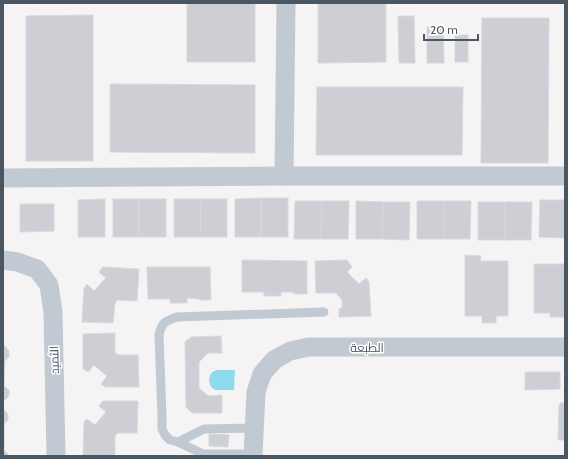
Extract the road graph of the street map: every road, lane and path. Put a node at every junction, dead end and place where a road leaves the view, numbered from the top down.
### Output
1 (286, 3) edge
2 (284, 176) junction
3 (565, 176) edge
4 (3, 178) edge
5 (3, 260) edge
6 (324, 312) dead end
7 (565, 347) edge
8 (254, 428) junction
9 (178, 442) junction
10 (253, 455) edge
11 (56, 456) edge

1 - 2 street
2 - 3 street
2 - 4 street
5 - 11 street, الثميد
6 - 9 lane
7 - 8 street, الطبعة
8 - 9 lane
8 - 10 street, الطبعة
9 - 10 lane

